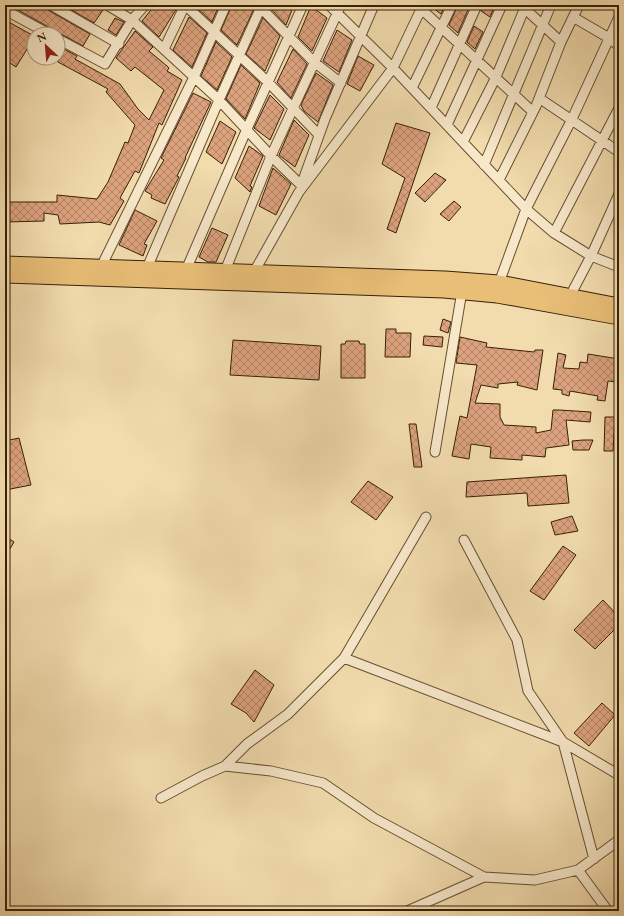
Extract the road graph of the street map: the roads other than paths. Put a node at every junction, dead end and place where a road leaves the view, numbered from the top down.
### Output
1 (51, 5) edge
2 (107, 5) edge
3 (145, 5) edge
4 (185, 5) edge
5 (226, 5) edge
6 (303, 5) edge
7 (329, 5) edge
8 (374, 5) edge
9 (452, 5) edge
10 (477, 5) edge
11 (502, 5) edge
12 (551, 5) edge
13 (579, 5) edge
14 (260, 6) edge
15 (420, 6) edge
16 (524, 6) edge
17 (339, 9) edge
18 (5, 10) edge
19 (573, 17) junction
20 (619, 17) edge
21 (132, 20) junction
22 (34, 26) edge
23 (543, 26) junction
24 (442, 28) junction
25 (214, 31) junction
26 (289, 36) junction
27 (360, 37) junction
28 (609, 38) junction
29 (561, 42) junction
30 (66, 43) edge
31 (119, 44) junction
32 (460, 44) junction
33 (619, 46) edge
34 (164, 49) junction
35 (239, 55) junction
36 (476, 60) junction
37 (314, 62) junction
38 (393, 68) junction
39 (194, 77) junction
40 (496, 77) junction
41 (268, 82) junction
42 (341, 83) junction
43 (412, 88) junction
44 (514, 94) junction
45 (539, 98) junction
46 (219, 100) junction
47 (293, 108) junction
48 (431, 108) junction
49 (619, 108) edge
50 (533, 112) junction
51 (572, 119) junction
52 (447, 125) junction
53 (246, 131) junction
54 (319, 135) junction
55 (603, 140) junction
56 (463, 142) junction
57 (619, 152) edge
58 (270, 156) junction
59 (484, 164) junction
60 (499, 180) junction
61 (300, 188) junction
62 (619, 194) edge
63 (526, 209) junction
64 (554, 233) junction
65 (591, 256) junction
66 (5, 264) edge
67 (101, 267) junction
68 (619, 267) edge
69 (147, 268) junction
70 (186, 270) junction
71 (225, 271) junction
72 (254, 272) junction
73 (5, 275) edge
74 (499, 284) junction
75 (462, 291) junction
76 (570, 296) junction
77 (619, 306) edge
78 (619, 317) edge
79 (435, 452) dead end
80 (426, 517) dead end
81 (464, 540) dead end
82 (344, 658) junction
83 (563, 742) junction
84 (225, 766) junction
85 (619, 775) edge
86 (161, 798) dead end
87 (619, 840) edge
88 (594, 859) junction
89 (578, 870) junction
90 (484, 877) junction
91 (407, 911) edge
92 (608, 911) edge

1 - 31 street
2 - 21 street
3 - 21 street
4 - 25 street
4 - 34 street
5 - 25 street
6 - 26 street
7 - 17 street
8 - 27 street
9 - 24 street
10 - 32 street
11 - 36 street
12 - 23 street
13 - 19 street
14 - 26 street
14 - 35 street
15 - 24 street
15 - 38 street
16 - 23 street
16 - 40 street
17 - 27 street
17 - 37 street
18 - 22 street
19 - 28 street
19 - 29 street
20 - 28 street
21 - 31 street
21 - 34 street
23 - 29 street
23 - 44 street
24 - 32 street
24 - 43 street
25 - 35 street
25 - 39 street
26 - 37 street
26 - 41 street
27 - 38 street
27 - 42 street
28 - 33 street
28 - 51 street
29 - 45 street
30 - 31 street
32 - 36 street
32 - 48 street
34 - 39 street
35 - 41 street
35 - 46 street
36 - 40 street
36 - 52 street
37 - 42 street
37 - 47 street
38 - 43 street
38 - 61 street
39 - 46 street
39 - 67 street
40 - 44 street
40 - 56 street
41 - 47 street
41 - 53 street
42 - 54 street
43 - 48 street
44 - 50 street
44 - 59 street
45 - 50 street
45 - 51 street
46 - 53 street
46 - 69 street
47 - 54 street
47 - 58 street
48 - 52 street
49 - 55 street
50 - 60 street
51 - 55 street
51 - 63 street
52 - 56 street
53 - 58 street
53 - 70 street
54 - 61 street
55 - 57 street
55 - 64 street
56 - 59 street
58 - 61 street
58 - 71 street
59 - 60 street
60 - 63 street
61 - 72 street
62 - 65 street
63 - 64 street
63 - 74 street
64 - 65 street
65 - 68 street
65 - 76 street
66 - 67 highway
67 - 69 highway
69 - 70 highway
70 - 71 highway
71 - 72 highway
72 - 74 highway
73 - 75 highway
74 - 76 highway
75 - 78 highway
75 - 79 street
76 - 77 highway
80 - 82 street
81 - 83 street
82 - 83 street
82 - 84 street
83 - 85 street
83 - 88 street
84 - 86 street
84 - 90 street
87 - 88 street
88 - 89 street
89 - 90 street
89 - 92 street
90 - 91 street

